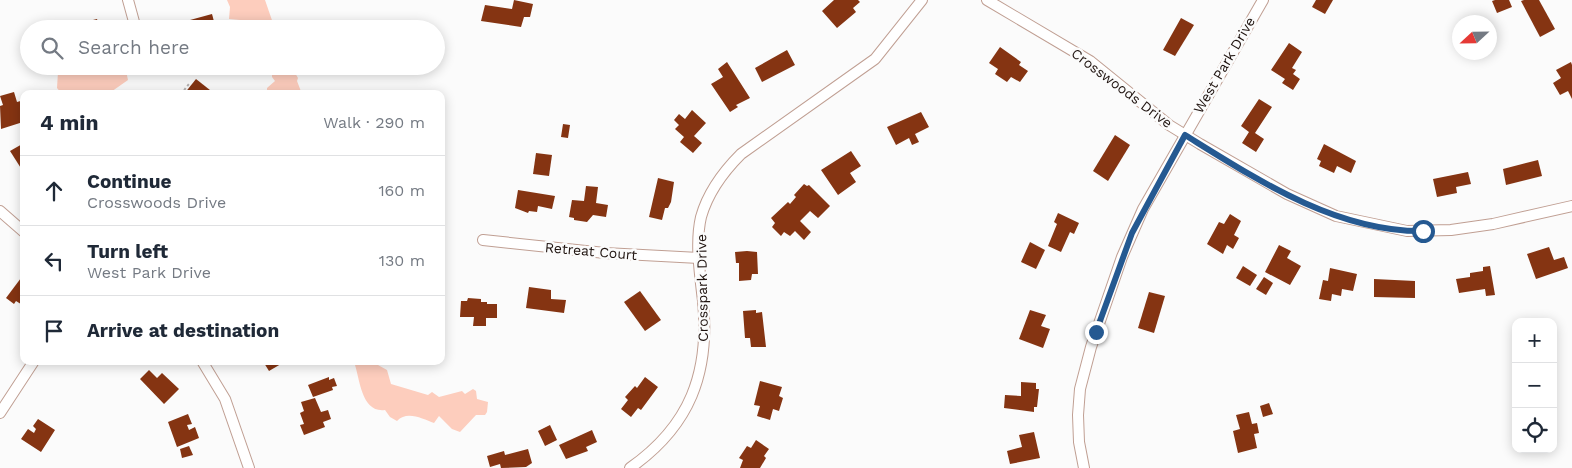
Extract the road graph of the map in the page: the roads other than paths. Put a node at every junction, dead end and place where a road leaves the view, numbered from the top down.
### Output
1 (128, 0) edge
2 (922, 0) edge
3 (987, 0) edge
4 (1263, 0) edge
5 (134, 20) edge
6 (1185, 135) junction
7 (1572, 206) edge
8 (0, 211) edge
9 (20, 228) edge
10 (483, 240) dead end
11 (699, 258) junction
12 (31, 365) edge
13 (204, 365) edge
14 (0, 413) edge
15 (249, 468) edge
16 (630, 468) edge
17 (1084, 468) edge

1 - 5 street
2 - 11 street, Crosspark Drive
3 - 6 street, Crosswoods Drive
4 - 6 street, West Park Drive
6 - 7 street, Crosswoods Drive
6 - 17 street, West Park Drive
8 - 9 street
10 - 11 street, Retreat Court
11 - 16 street, Crosspark Drive
12 - 14 street
13 - 15 street

